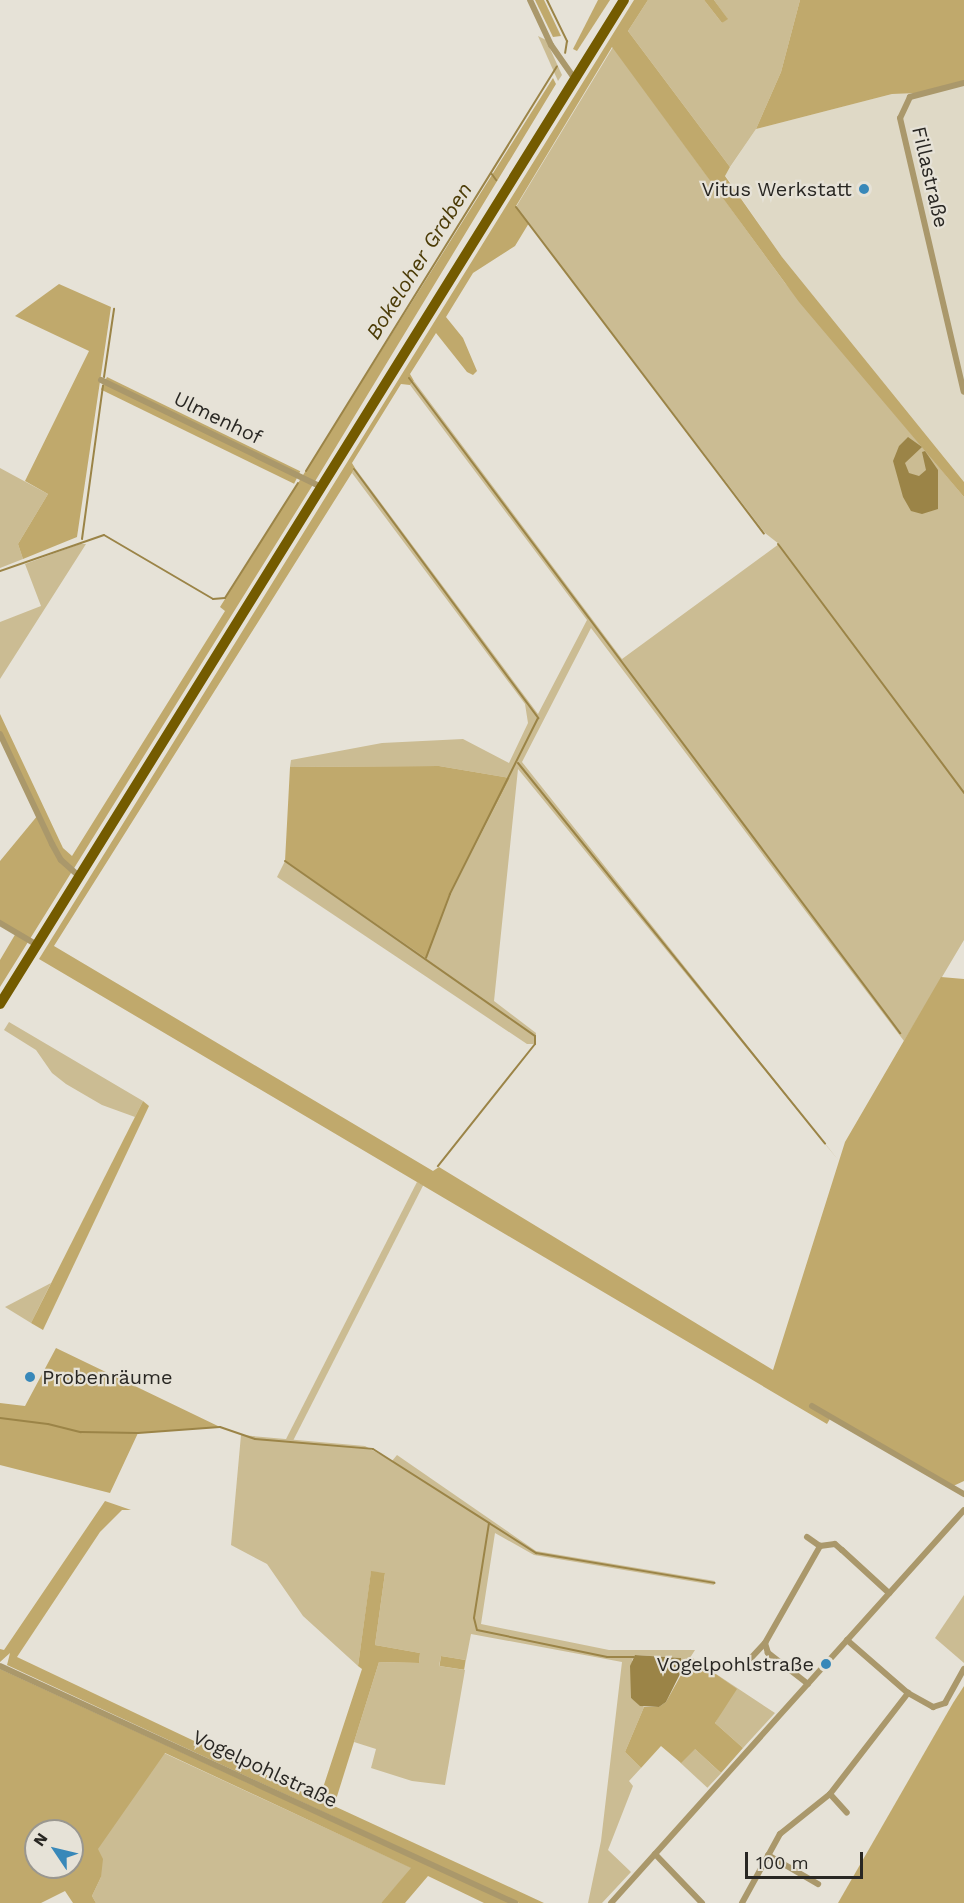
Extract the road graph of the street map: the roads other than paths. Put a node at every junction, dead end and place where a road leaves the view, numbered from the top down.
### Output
1 (530, 0) edge
2 (624, 0) edge
3 (574, 78) junction
4 (964, 83) edge
5 (100, 380) dead end
6 (964, 392) edge
7 (321, 487) junction
8 (0, 734) edge
9 (80, 876) junction
10 (0, 923) edge
11 (37, 945) junction
12 (0, 1004) edge
13 (812, 1406) dead end
14 (964, 1494) edge
15 (964, 1510) edge
16 (807, 1537) dead end
17 (820, 1546) junction
18 (889, 1593) junction
19 (847, 1640) junction
20 (765, 1643) junction
21 (751, 1658) dead end
22 (0, 1666) edge
23 (964, 1669) edge
24 (808, 1684) junction
25 (908, 1693) junction
26 (830, 1794) junction
27 (847, 1813) dead end
28 (655, 1854) junction
29 (768, 1855) junction
30 (818, 1884) dead end
31 (515, 1903) edge
32 (611, 1903) edge
33 (702, 1903) edge
34 (742, 1903) edge

1 - 3 street
2 - 3 main road
3 - 7 main road
4 - 6 street, Fillastraße
5 - 7 street, Ulmenhof
7 - 9 main road
8 - 9 street
9 - 11 main road
10 - 11 street
11 - 12 main road
13 - 14 street
15 - 18 street
16 - 17 street
17 - 18 street
17 - 20 street
18 - 19 street
19 - 24 street
19 - 25 street
20 - 21 street
20 - 24 street
22 - 31 street, Vogelpohlstraße
23 - 25 street
24 - 28 street
25 - 26 street
26 - 27 street
26 - 29 street
28 - 32 street
28 - 33 street
29 - 30 street
29 - 34 street

